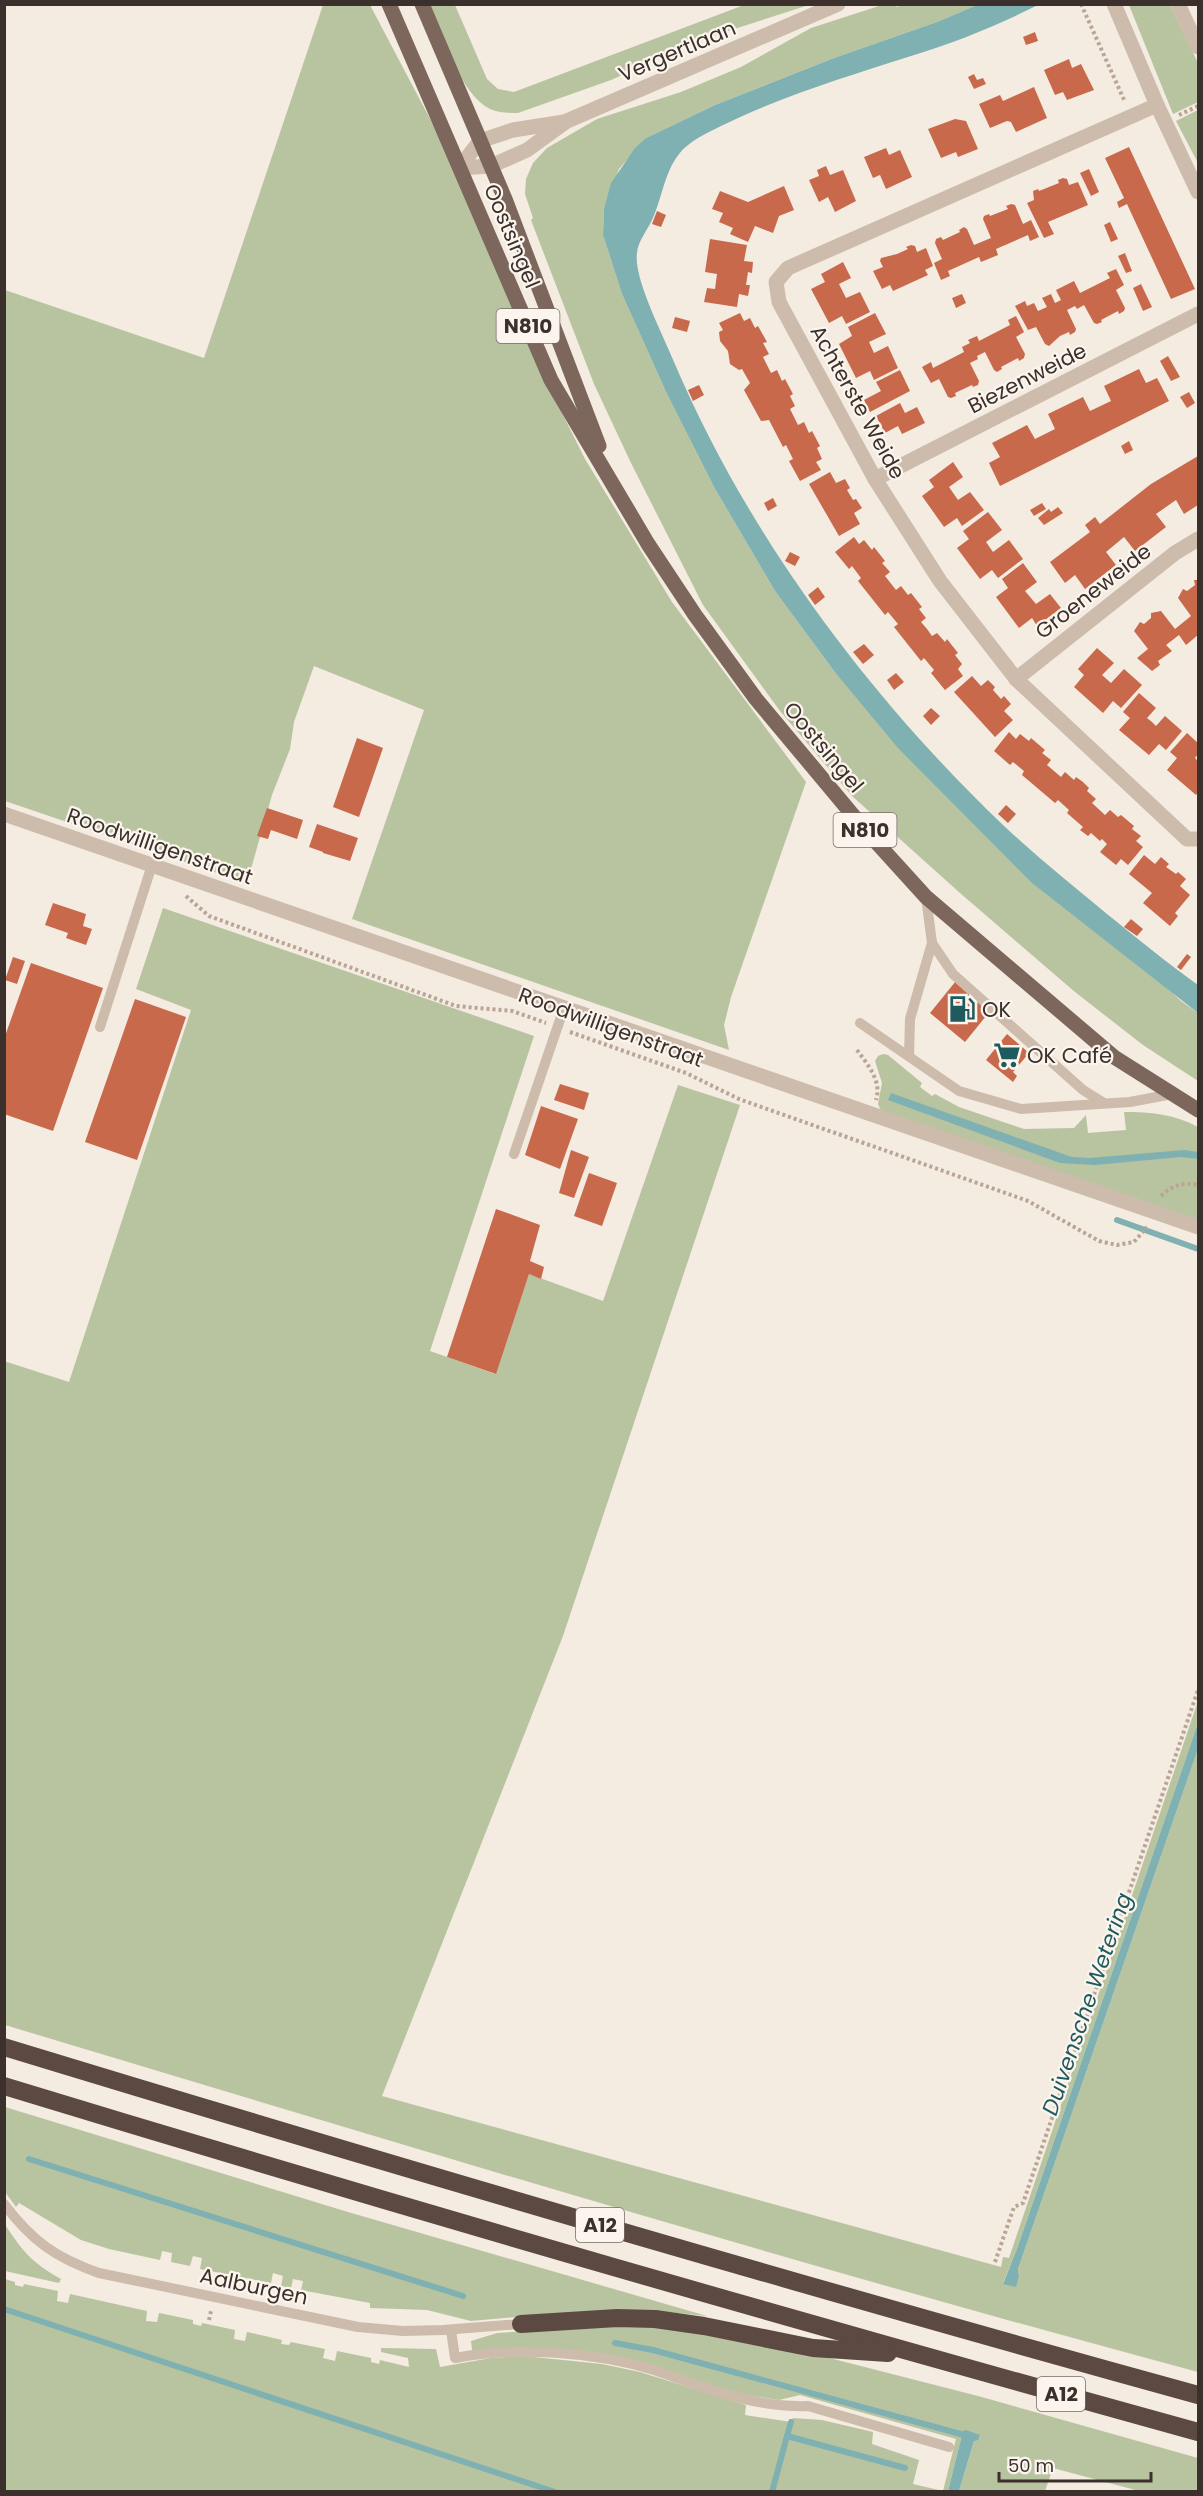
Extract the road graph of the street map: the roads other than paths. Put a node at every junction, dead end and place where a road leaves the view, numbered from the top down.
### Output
1 (389, 4) edge
2 (422, 4) edge
3 (838, 4) edge
4 (1114, 4) edge
5 (1178, 4) edge
6 (1198, 47) edge
7 (1157, 105) junction
8 (567, 121) junction
9 (480, 141) junction
10 (491, 166) junction
11 (459, 168) junction
12 (1198, 192) edge
13 (1198, 314) edge
14 (610, 477) junction
15 (875, 479) junction
16 (1198, 539) edge
17 (1016, 679) junction
18 (4, 814) edge
19 (1198, 839) edge
20 (152, 865) junction
21 (926, 897) junction
22 (932, 943) junction
23 (564, 1008) junction
24 (860, 1023) dead end
25 (100, 1027) dead end
26 (909, 1056) junction
27 (1172, 1094) junction
28 (1105, 1104) junction
29 (1198, 1110) edge
30 (514, 1154) dead end
31 (1198, 1227) edge
32 (4, 2047) edge
33 (4, 2086) edge
34 (4, 2204) edge
35 (521, 2324) joint
36 (451, 2330) junction
37 (923, 2356) junction
38 (1198, 2395) edge
39 (1198, 2432) edge
40 (949, 2448) dead end

1 - 11 main road, Oostsingel / N810
2 - 9 main road, Oostsingel / N810
3 - 8 street, Vergertlaan
4 - 7 street
5 - 6 street
7 - 12 street
7 - 15 street, Achterste Weide
8 - 9 street, Vergertlaan
8 - 10 street, Vergertlaan
9 - 10 main road, Oostsingel / N810
9 - 11 street
10 - 11 street, Vergertlaan
10 - 14 main road, Oostsingel / N810
11 - 14 main road, Oostsingel / N810
13 - 15 street, Biezenweide
14 - 21 main road, Oostsingel / N810
15 - 17 street, Achterste Weide
16 - 17 street, Groeneweide
17 - 19 street, Achterste Weide
18 - 20 street, Roodwilligenstraat
20 - 23 street, Roodwilligenstraat
20 - 25 lane
21 - 22 lane
21 - 27 main road, Oostsingel / N810
22 - 26 lane
22 - 28 lane
23 - 30 lane
23 - 31 street, Roodwilligenstraat
24 - 26 lane
26 - 28 lane
27 - 28 lane
27 - 29 main road, Oostsingel / N810
32 - 38 highway, A12
33 - 37 highway, A12
34 - 36 lane, Aalburgen / A12
35 - 36 lane, Aalburgen / A12
35 - 37 highway, A12
36 - 40 lane
37 - 39 highway, A12

